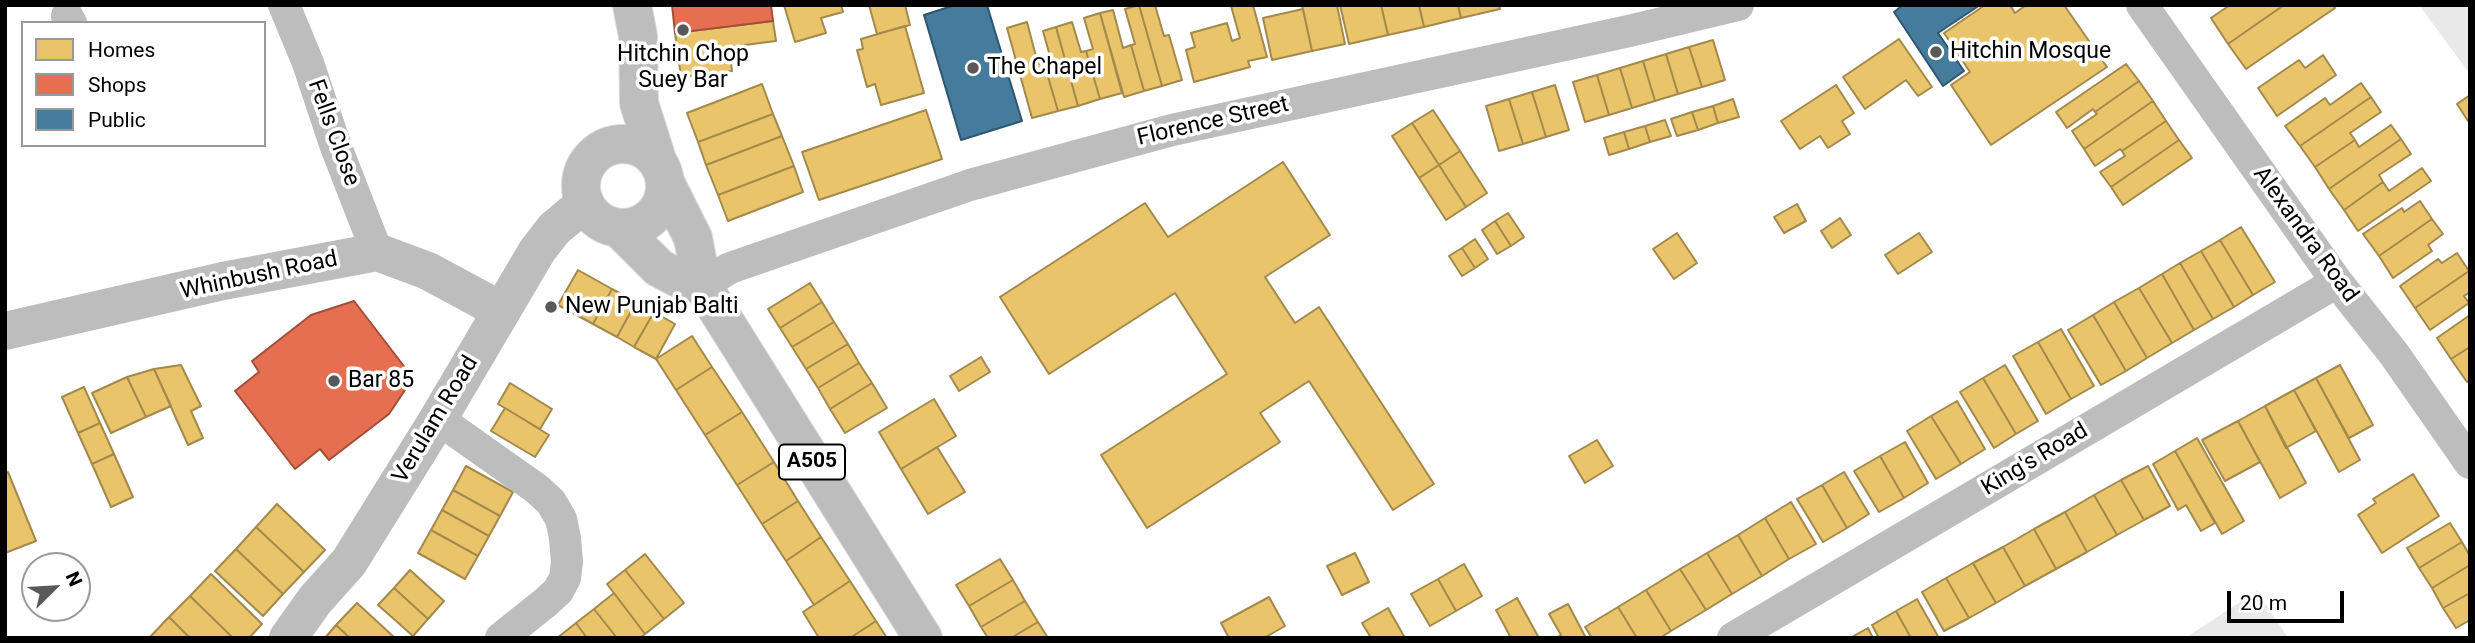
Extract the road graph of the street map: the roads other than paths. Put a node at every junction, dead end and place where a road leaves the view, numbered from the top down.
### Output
1 (632, 5) edge
2 (1738, 5) edge
3 (2143, 5) edge
4 (278, 14) edge
5 (639, 103) junction
6 (598, 151) junction
7 (662, 172) junction
8 (584, 203) junction
9 (619, 228) junction
10 (377, 252) junction
11 (2337, 282) junction
12 (702, 285) junction
13 (502, 311) junction
14 (5, 331) edge
15 (438, 419) junction
16 (2470, 463) edge
17 (288, 638) edge
18 (500, 638) edge
19 (923, 638) edge
20 (1733, 638) edge

1 - 5 main road, A505
2 - 12 street, Florence Street
3 - 11 street, Alexandra Road
4 - 10 street, Fells Close
5 - 6 main road
5 - 7 main road, A505
6 - 7 main road
6 - 8 main road
7 - 9 main road
7 - 12 main road, A505
8 - 9 main road
8 - 13 main road, Verulam Road
9 - 12 main road
10 - 13 main road
10 - 14 main road, Whinbush Road
11 - 16 street, Alexandra Road
11 - 20 street, King's Road
12 - 19 main road, A505
13 - 15 main road, Verulam Road
15 - 17 main road, Verulam Road
15 - 18 street

